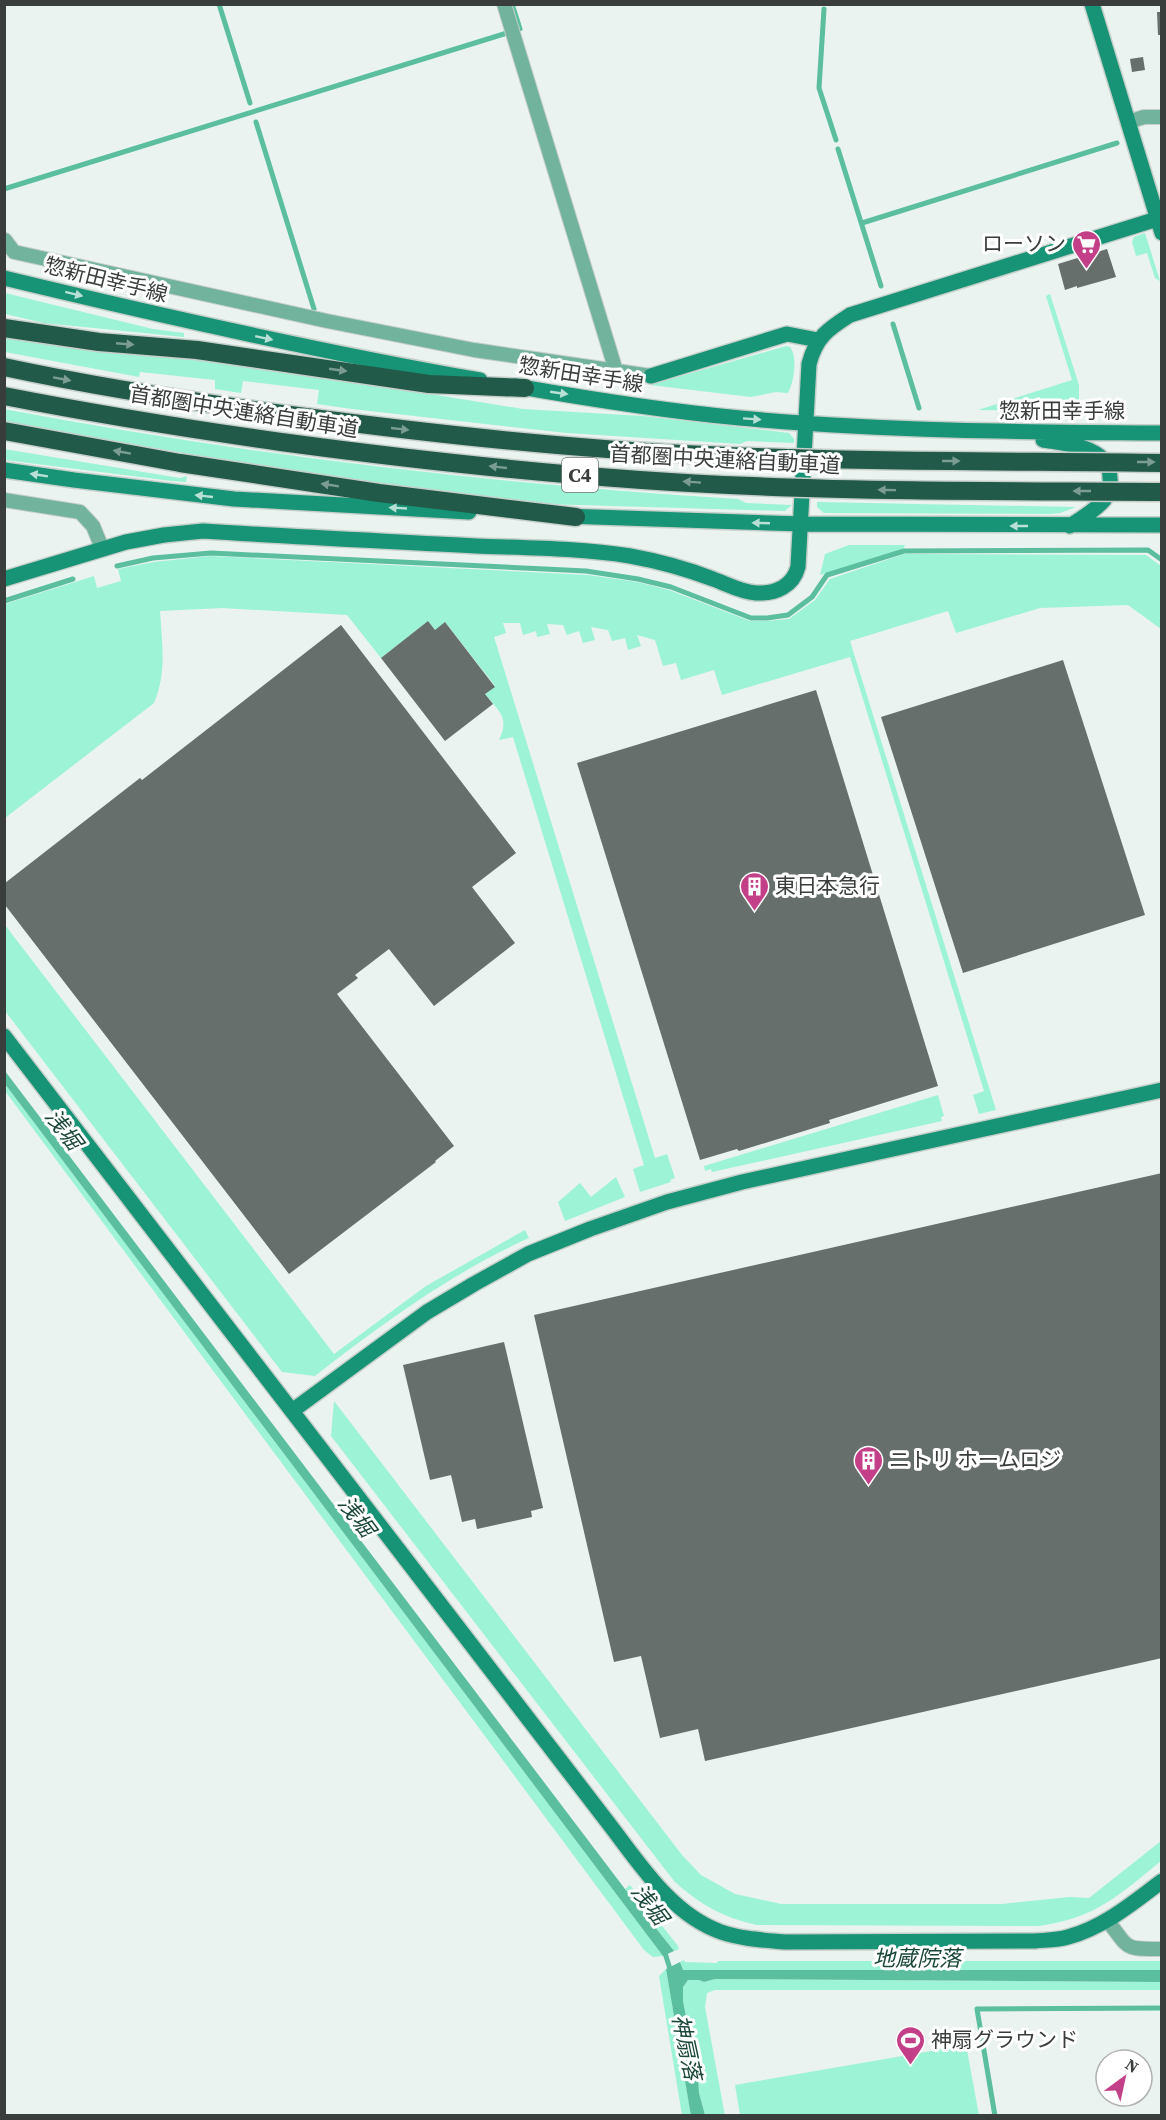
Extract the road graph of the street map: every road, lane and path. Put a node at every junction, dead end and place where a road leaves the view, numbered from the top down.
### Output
1 (504, 4) edge
2 (1092, 4) edge
3 (1161, 117) edge
4 (1128, 122) junction
5 (1159, 226) edge
6 (4, 240) edge
7 (4, 278) edge
8 (4, 328) edge
9 (818, 340) junction
10 (4, 367) edge
11 (616, 371) junction
12 (651, 376) joint
13 (525, 388) junction
14 (4, 396) edge
15 (806, 423) junction
16 (4, 431) edge
17 (1002, 432) junction
18 (1161, 433) edge
19 (1161, 462) edge
20 (4, 470) edge
21 (1161, 492) edge
22 (4, 500) edge
23 (576, 517) junction
24 (802, 524) junction
25 (1161, 525) edge
26 (1070, 526) junction
27 (102, 548) junction
28 (4, 579) edge
29 (4, 1036) edge
30 (1161, 1090) edge
31 (292, 1411) junction
32 (1161, 1881) edge
33 (1107, 1920) junction
34 (1161, 1949) edge

1 - 11 street
2 - 4 street
3 - 4 street
4 - 5 street
5 - 9 street
6 - 11 street
7 -> 13 street, 惣新田幸手線
8 -> 13 highway
9 - 12 street
9 - 15 street
10 -> 19 highway, 首都圏中央連絡自動車道 / C4, bridge
11 - 12 street
13 -> 15 street, 惣新田幸手線
21 -> 14 highway, 首都圏中央連絡自動車道 / C4, bridge
15 - 17 street, 惣新田幸手線
15 - 24 street
23 -> 16 highway
17 - 18 street, 惣新田幸手線
17 - 26 street
23 -> 20 street
22 - 27 street
24 -> 23 street
26 -> 24 street
24 - 27 street
25 - 26 street
27 - 28 street
29 - 31 street
30 - 31 street
31 - 33 street
32 - 33 street
33 - 34 street

